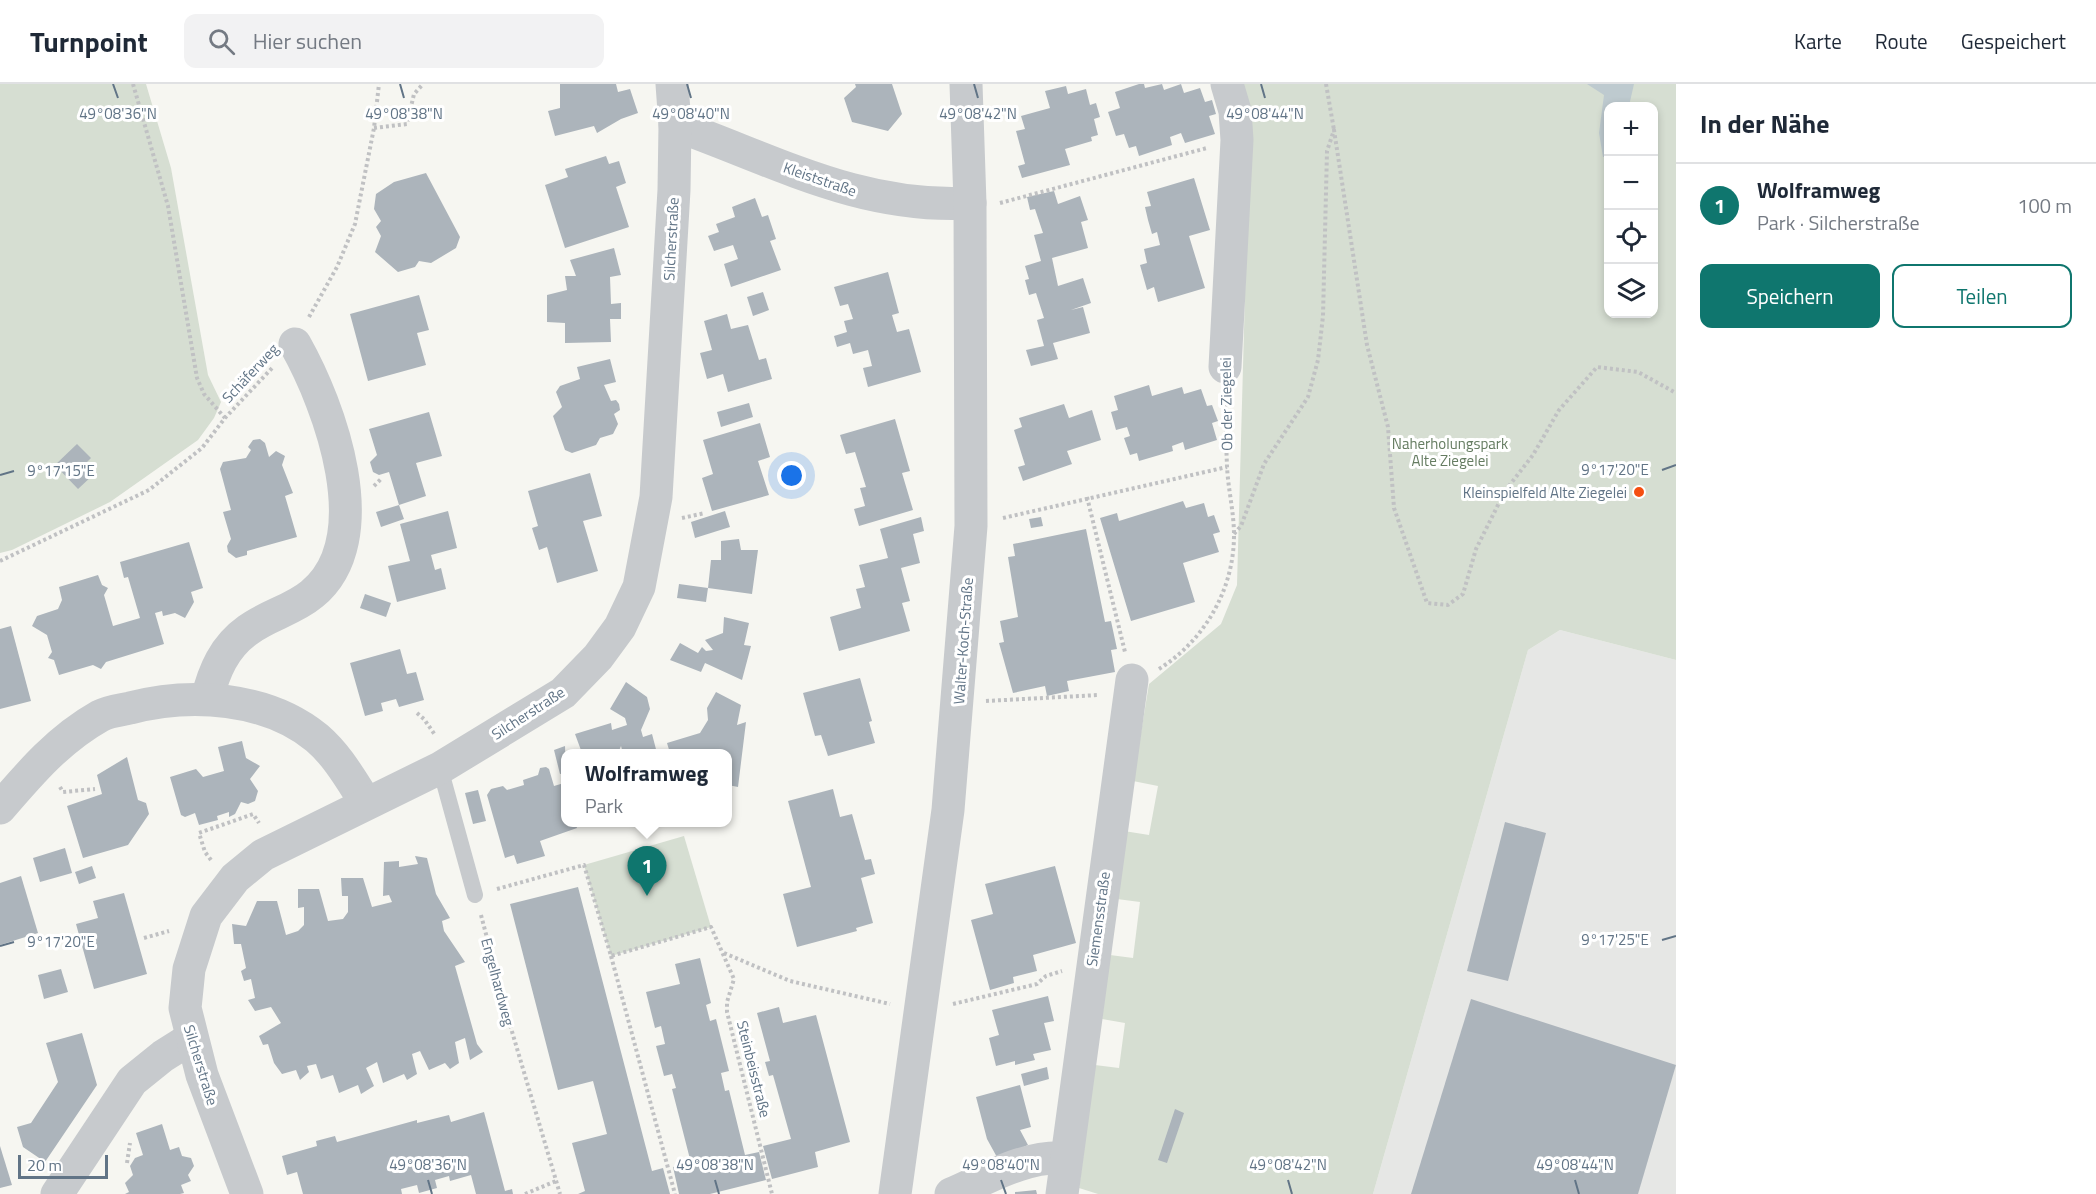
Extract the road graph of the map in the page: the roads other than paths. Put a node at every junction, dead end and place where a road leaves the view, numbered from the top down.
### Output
1 (672, 84) edge
2 (966, 84) edge
3 (1227, 84) edge
4 (675, 125) junction
5 (970, 207) junction
6 (295, 344) road end
7 (1225, 367) road end
8 (1131, 687) road end
9 (207, 699) junction
10 (440, 768) junction
11 (366, 803) junction
12 (0, 808) edge
13 (475, 895) road end
14 (190, 1040) junction
15 (1065, 1158) junction
16 (57, 1194) edge
17 (247, 1194) edge
18 (895, 1194) edge
19 (951, 1194) edge
20 (1062, 1194) edge

1 - 4 street, Silcherstraße
2 - 5 street, Walter-Koch-Straße
3 - 7 street, Ob der Ziegelei
4 - 5 street, Kleiststraße
4 - 10 street, Silcherstraße
5 - 18 street, Walter-Koch-Straße
6 - 9 street
8 - 15 street, Siemensstraße
9 - 11 street
9 - 12 street
10 - 11 street, Silcherstraße
10 - 13 lane
11 - 14 street, Silcherstraße
14 - 16 street
14 - 17 street, Silcherstraße
15 - 19 street
15 - 20 street, Siemensstraße

